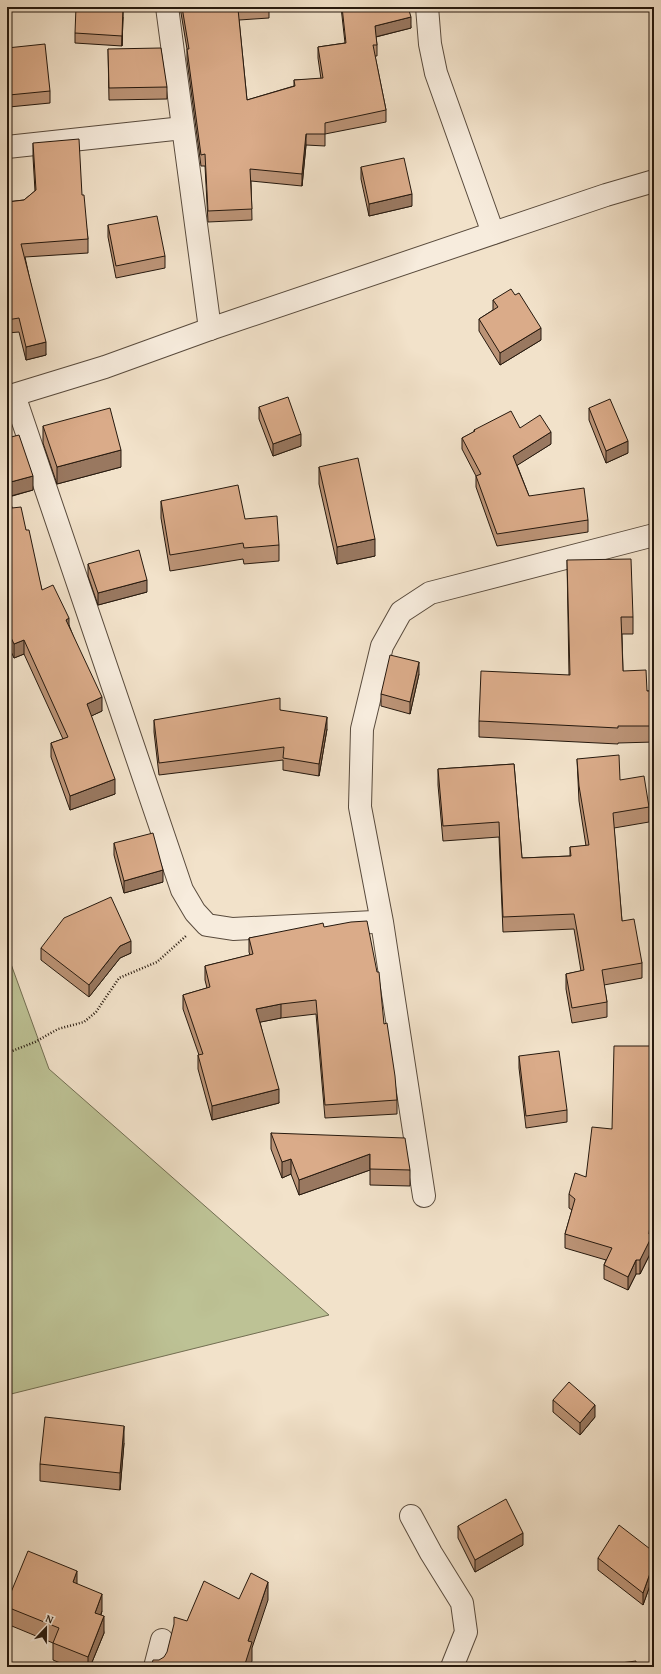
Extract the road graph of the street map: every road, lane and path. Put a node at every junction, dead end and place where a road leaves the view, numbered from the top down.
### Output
1 (167, 7) edge
2 (427, 7) edge
3 (183, 128) junction
4 (7, 147) edge
5 (654, 181) edge
6 (493, 233) junction
7 (210, 329) junction
8 (11, 396) edge
9 (654, 534) edge
10 (202, 919) junction
11 (382, 922) junction
12 (7, 1053) edge
13 (424, 1196) dead end
14 (411, 1516) dead end
15 (162, 1640) dead end
16 (155, 1667) edge
17 (452, 1667) edge

1 - 3 street
2 - 6 street
3 - 4 street
3 - 7 street
5 - 6 street
6 - 7 street
7 - 8 street
8 - 10 street
9 - 11 street
10 - 11 street
10 - 12 path
11 - 13 street
14 - 17 street
15 - 16 street

